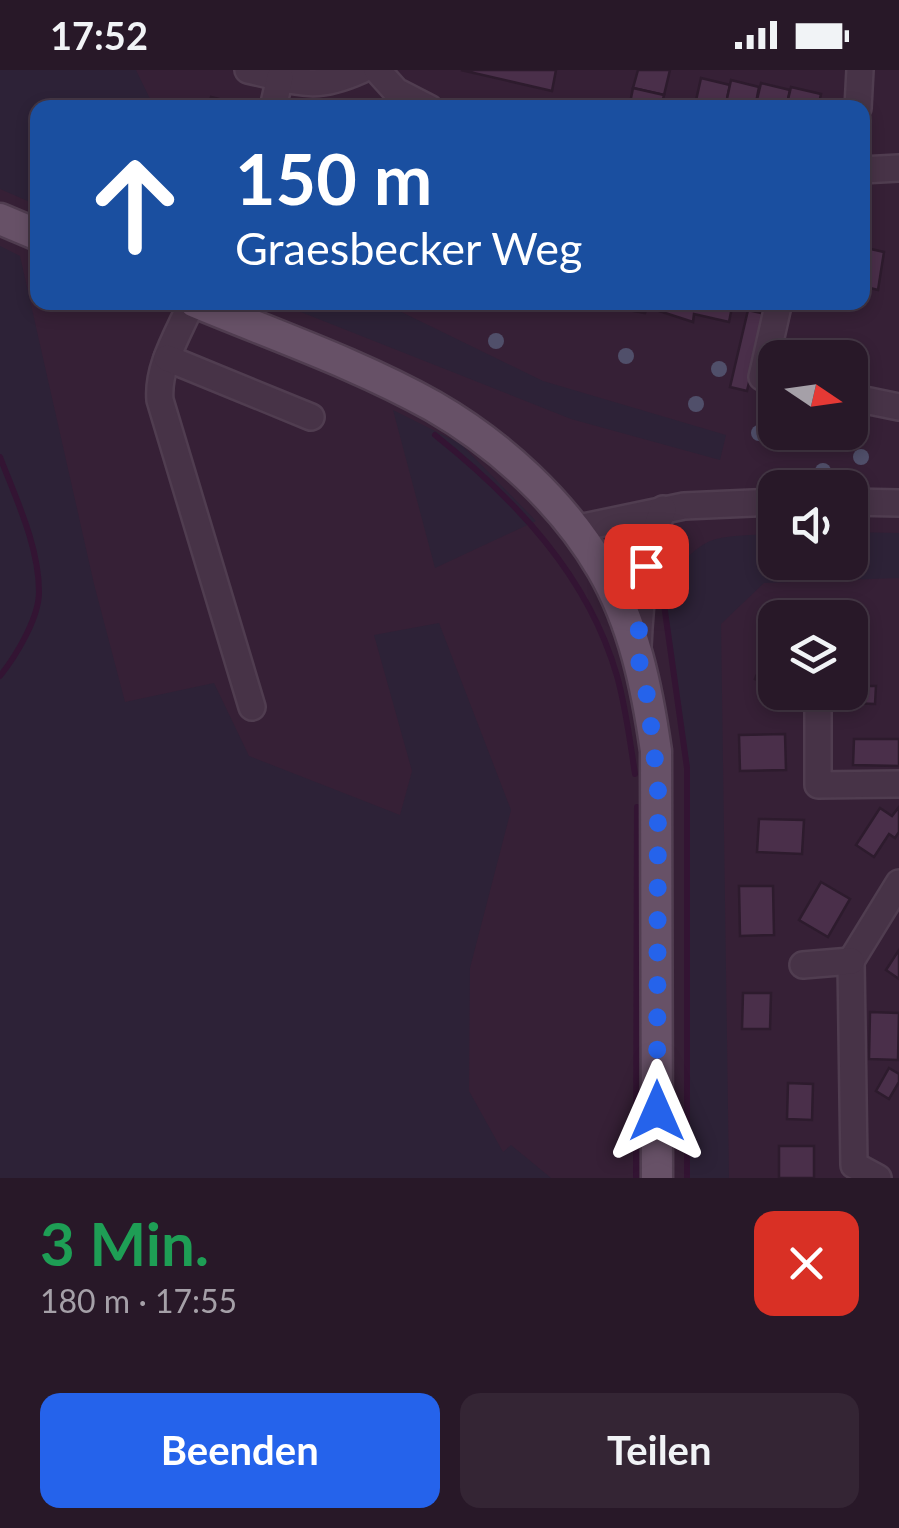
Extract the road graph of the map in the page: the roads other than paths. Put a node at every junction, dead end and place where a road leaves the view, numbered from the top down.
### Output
1 (248, 70) edge
2 (362, 70) edge
3 (377, 70) edge
4 (860, 70) edge
5 (280, 77) junction
6 (275, 100) edge
7 (413, 100) edge
8 (858, 100) edge
9 (899, 168) edge
10 (870, 170) edge
11 (0, 220) edge
12 (30, 233) edge
13 (190, 310) edge
14 (212, 310) edge
15 (777, 310) edge
16 (770, 340) edge
17 (168, 358) junction
18 (868, 400) edge
19 (899, 406) edge
20 (310, 416) dead end
21 (758, 502) edge
22 (868, 502) edge
23 (899, 503) edge
24 (663, 509) junction
25 (574, 529) junction
26 (638, 656) junction
27 (252, 707) dead end
28 (818, 712) dead end
29 (899, 784) edge
30 (899, 883) edge
31 (851, 961) junction
32 (803, 965) dead end
33 (854, 1172) edge
34 (657, 1178) edge
35 (878, 1178) edge

1 - 5 street
2 - 5 street
3 - 7 street
4 - 8 street
5 - 6 street
9 - 10 street
11 - 12 main road
13 - 17 street
14 - 25 main road
15 - 16 street
17 - 20 street
17 - 27 street
18 - 19 street
21 - 24 street
22 - 23 street
24 - 25 street
24 - 26 street
25 - 26 main road
26 - 34 main road
28 - 29 street
30 - 31 street
31 - 32 street
31 - 33 street
33 - 35 street

